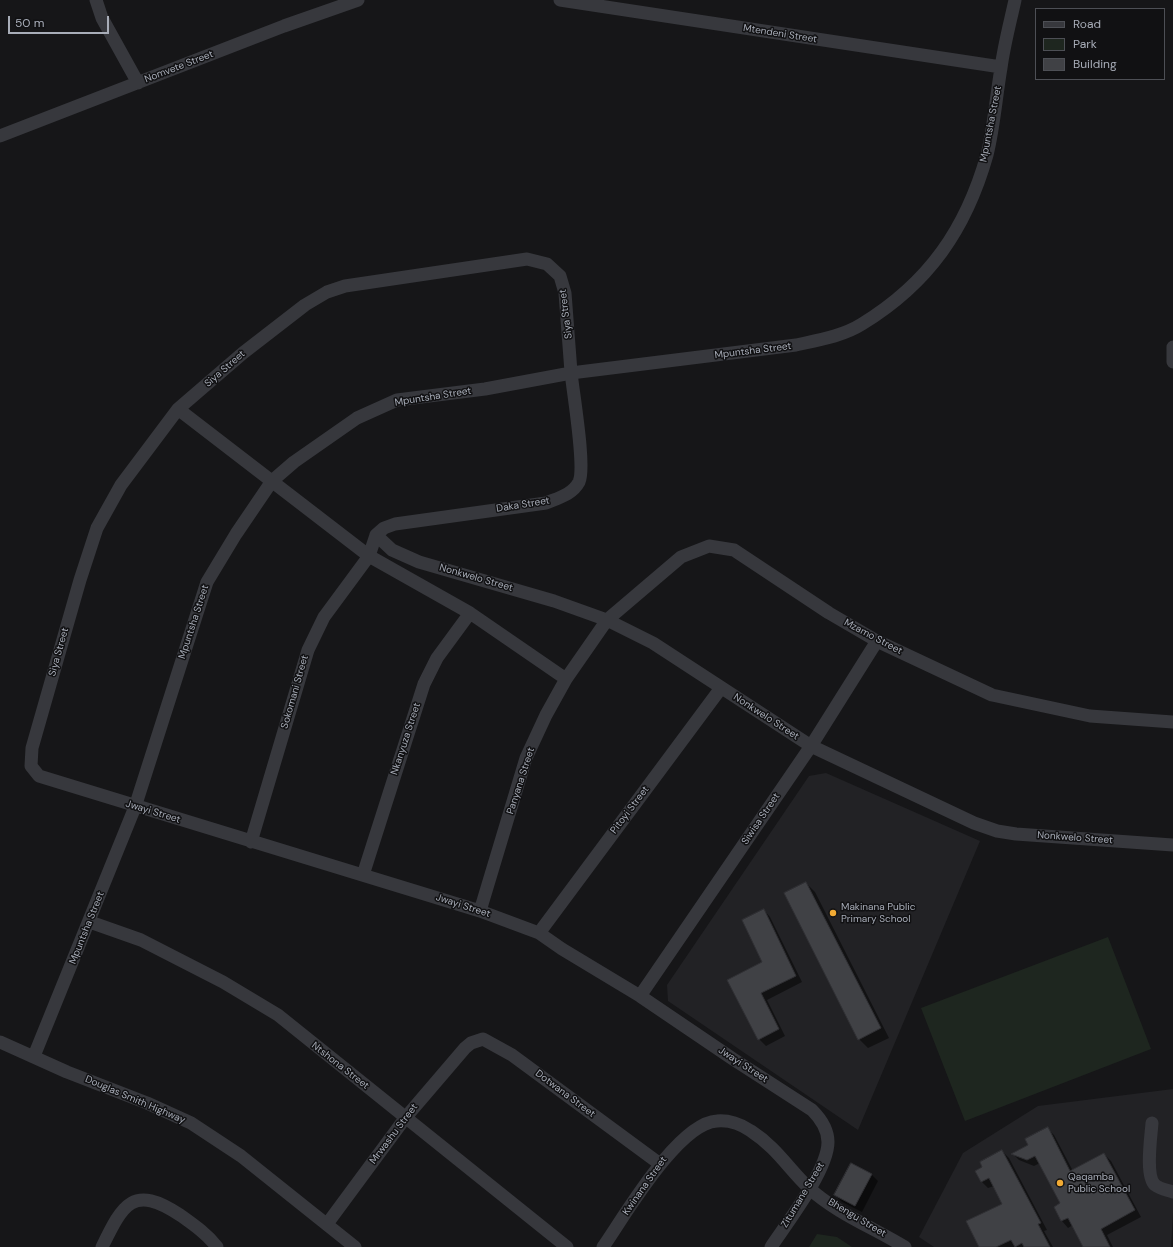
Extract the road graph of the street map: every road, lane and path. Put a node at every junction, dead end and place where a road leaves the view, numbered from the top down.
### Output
1 (96, 0) edge
2 (358, 0) edge
3 (560, 0) edge
4 (1015, 0) edge
5 (1001, 67) junction
6 (138, 83) junction
7 (0, 136) edge
8 (1173, 347) edge
9 (1173, 362) edge
10 (571, 373) junction
11 (178, 409) junction
12 (272, 481) junction
13 (376, 535) junction
14 (369, 556) junction
15 (470, 612) junction
16 (607, 620) junction
17 (877, 641) junction
18 (566, 679) junction
19 (721, 688) junction
20 (1173, 722) edge
21 (811, 746) junction
22 (39, 776) joint
23 (135, 807) junction
24 (251, 842) junction
25 (1173, 845) edge
26 (363, 875) junction
27 (480, 911) junction
28 (90, 922) junction
29 (539, 933) junction
30 (640, 996) junction
31 (0, 1042) edge
32 (466, 1048) joint
33 (34, 1056) junction
34 (406, 1117) junction
35 (1152, 1123) dead end
36 (828, 1141) joint
37 (660, 1164) junction
38 (810, 1188) junction
39 (1173, 1192) edge
40 (327, 1224) junction
41 (102, 1247) edge
42 (217, 1247) edge
43 (355, 1247) edge
44 (567, 1247) edge
45 (603, 1247) edge
46 (772, 1247) edge
47 (905, 1247) edge

1 - 6 street
2 - 6 street, Nomvete Street
3 - 5 street, Mtendeni Street
4 - 5 street, Mpuntsha Street
5 - 10 street, Mpuntsha Street
6 - 7 street, Nomvete Street
8 - 9 street
10 - 11 street, Siya Street
10 - 12 street, Mpuntsha Street
10 - 13 street, Daka Street
11 - 12 street
11 - 22 street, Siya Street
12 - 14 street
12 - 23 street, Mpuntsha Street
13 - 14 street
13 - 16 street, Nonkwelo Street
14 - 15 street
14 - 24 street, Sokomani Street
15 - 18 street
15 - 26 street, Nkanyuza Street
16 - 17 street, Mzamo Street
16 - 18 street, Panyana Street
16 - 19 street, Nonkwelo Street
17 - 20 street, Mzamo Street
17 - 21 street, Siwisa Street
18 - 27 street, Panyana Street
19 - 21 street, Nonkwelo Street
19 - 29 street, Pitoyi Street
21 - 25 street, Nonkwelo Street
21 - 30 street, Siwisa Street
22 - 23 street, Jwayi Street
23 - 24 street, Jwayi Street
23 - 28 street, Mpuntsha Street
24 - 26 street, Jwayi Street
26 - 27 street, Jwayi Street
27 - 29 street, Jwayi Street
28 - 33 street, Mpuntsha Street
28 - 34 street, Ntshona Street
29 - 30 street, Jwayi Street
30 - 36 street, Jwayi Street
31 - 33 street, Douglas Smith Highway
32 - 34 street, Mrwashu Street
32 - 37 street, Dotwana Street
33 - 40 street, Douglas Smith Highway
34 - 40 street, Mrwashu Street
34 - 44 street, Ntshona Street
35 - 39 street
36 - 38 street, Zitumane Street
37 - 38 street, Kwinana Street
37 - 45 street, Kwinana Street
38 - 46 street, Zitumane Street
38 - 47 street, Bhengu Street
40 - 43 street, Douglas Smith Highway
41 - 42 street

